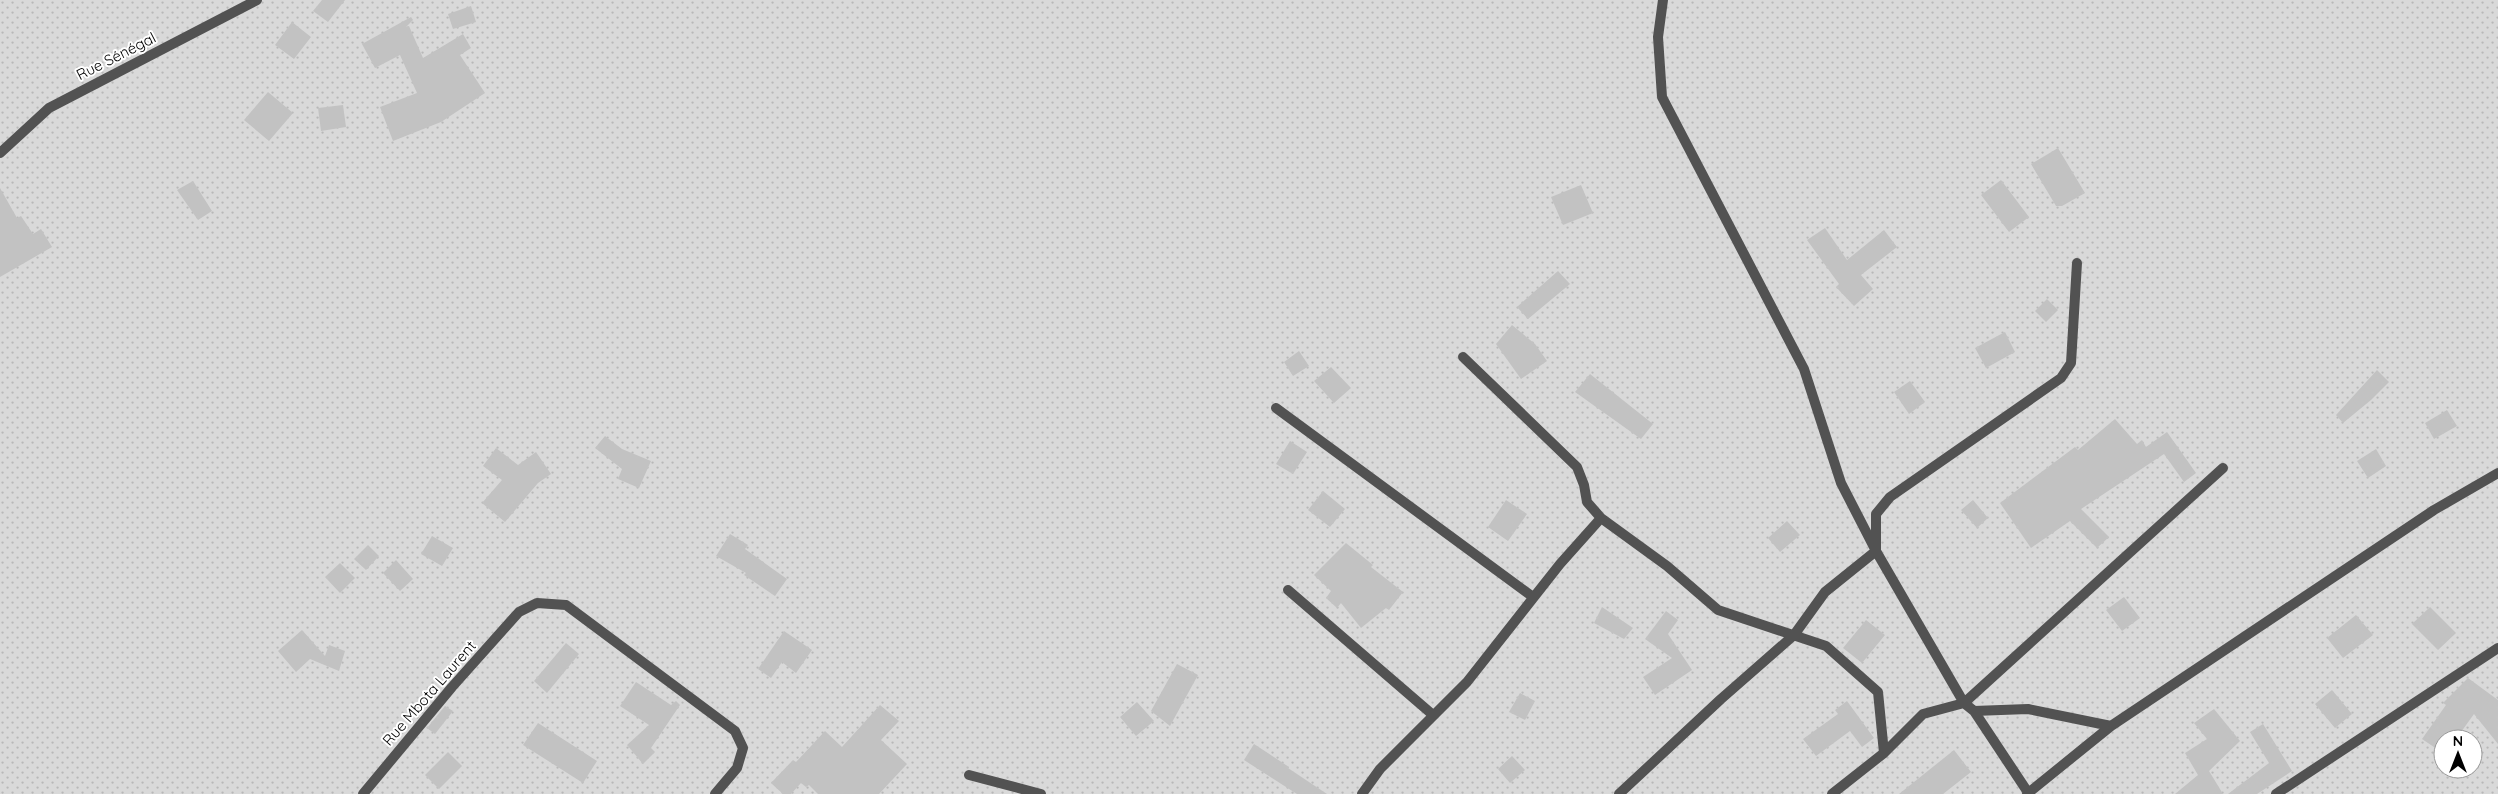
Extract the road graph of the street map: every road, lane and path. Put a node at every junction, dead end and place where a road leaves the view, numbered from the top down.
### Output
1 (257, 0) edge
2 (1663, 0) edge
3 (0, 153) edge
4 (2077, 262) dead end
5 (1462, 357) dead end
6 (1276, 408) dead end
7 (2223, 468) dead end
8 (2498, 473) edge
9 (1601, 518) junction
10 (1876, 551) junction
11 (1288, 590) dead end
12 (1533, 597) junction
13 (1794, 635) junction
14 (2498, 648) edge
15 (1964, 703) junction
16 (1974, 711) junction
17 (1433, 716) junction
18 (2111, 726) junction
19 (1884, 753) junction
20 (969, 775) dead end
21 (2028, 793) edge
22 (363, 794) edge
23 (715, 794) edge
24 (1041, 794) edge
25 (1362, 794) edge
26 (1619, 794) edge
27 (1832, 794) edge
28 (2276, 794) edge

1 - 3 street, Rue Sénégal
2 - 10 street
4 - 10 street
5 - 9 street
6 - 12 street
7 - 15 street
8 - 18 street
9 - 12 street
9 - 13 street
10 - 13 street
10 - 15 street
11 - 17 street
12 - 17 street
13 - 19 street
13 - 26 street
14 - 28 street
15 - 16 street
15 - 19 street
16 - 18 street
16 - 21 street
17 - 25 street
18 - 21 street
19 - 27 street
20 - 24 street
22 - 23 street, Rue Mbota Laurent

